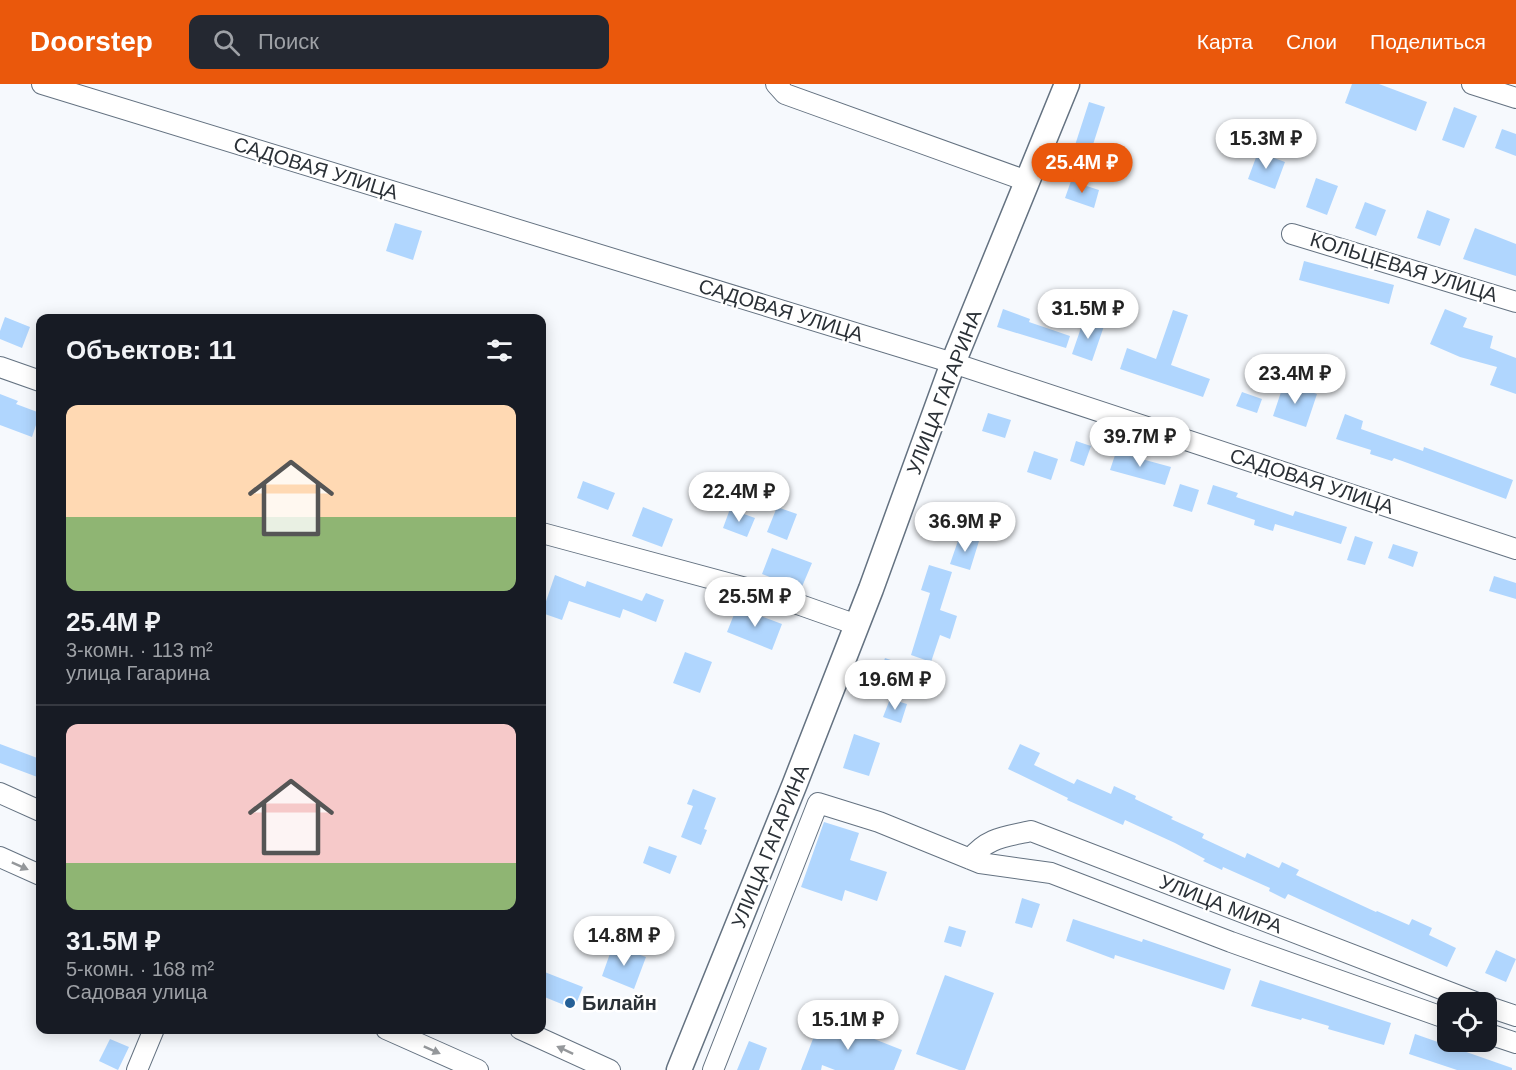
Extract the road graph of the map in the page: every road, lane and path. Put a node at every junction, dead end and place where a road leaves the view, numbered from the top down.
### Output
1 (42, 84) edge
2 (776, 84) edge
3 (1068, 84) edge
4 (1472, 84) edge
5 (1516, 98) edge
6 (1027, 181) junction
7 (1292, 234) dead end
8 (1516, 302) edge
9 (953, 363) junction
10 (0, 367) edge
11 (36, 380) edge
12 (546, 534) edge
13 (1516, 549) edge
14 (857, 625) junction
15 (0, 793) edge
16 (36, 809) edge
17 (0, 857) edge
18 (970, 859) junction
19 (36, 873) edge
20 (1449, 992) edge
21 (1497, 1010) edge
22 (1437, 1015) edge
23 (1516, 1016) edge
24 (152, 1034) edge
25 (397, 1034) edge
26 (531, 1034) edge
27 (1497, 1037) edge
28 (1516, 1043) edge
29 (137, 1070) edge
30 (478, 1070) edge
31 (610, 1070) edge
32 (679, 1070) edge
33 (712, 1070) edge

1 - 9 street, САДОВАЯ УЛИЦА
2 - 6 street
3 - 6 main road, УЛИЦА ГАГАРИНА
4 - 5 street
6 - 9 main road, УЛИЦА ГАГАРИНА
7 - 8 street, КОЛЬЦЕВАЯ УЛИЦА
9 - 13 street, САДОВАЯ УЛИЦА
9 - 14 main road, УЛИЦА ГАГАРИНА
10 - 11 street
12 - 14 street
14 - 32 main road, УЛИЦА ГАГАРИНА
15 - 16 street
17 -> 19 street
18 - 20 street, УЛИЦА МИРА
18 - 22 street, УЛИЦА МИРА
18 - 33 street, УЛИЦА МИРА
21 - 23 street
24 - 29 street
25 -> 30 street
31 -> 26 street
27 - 28 street

